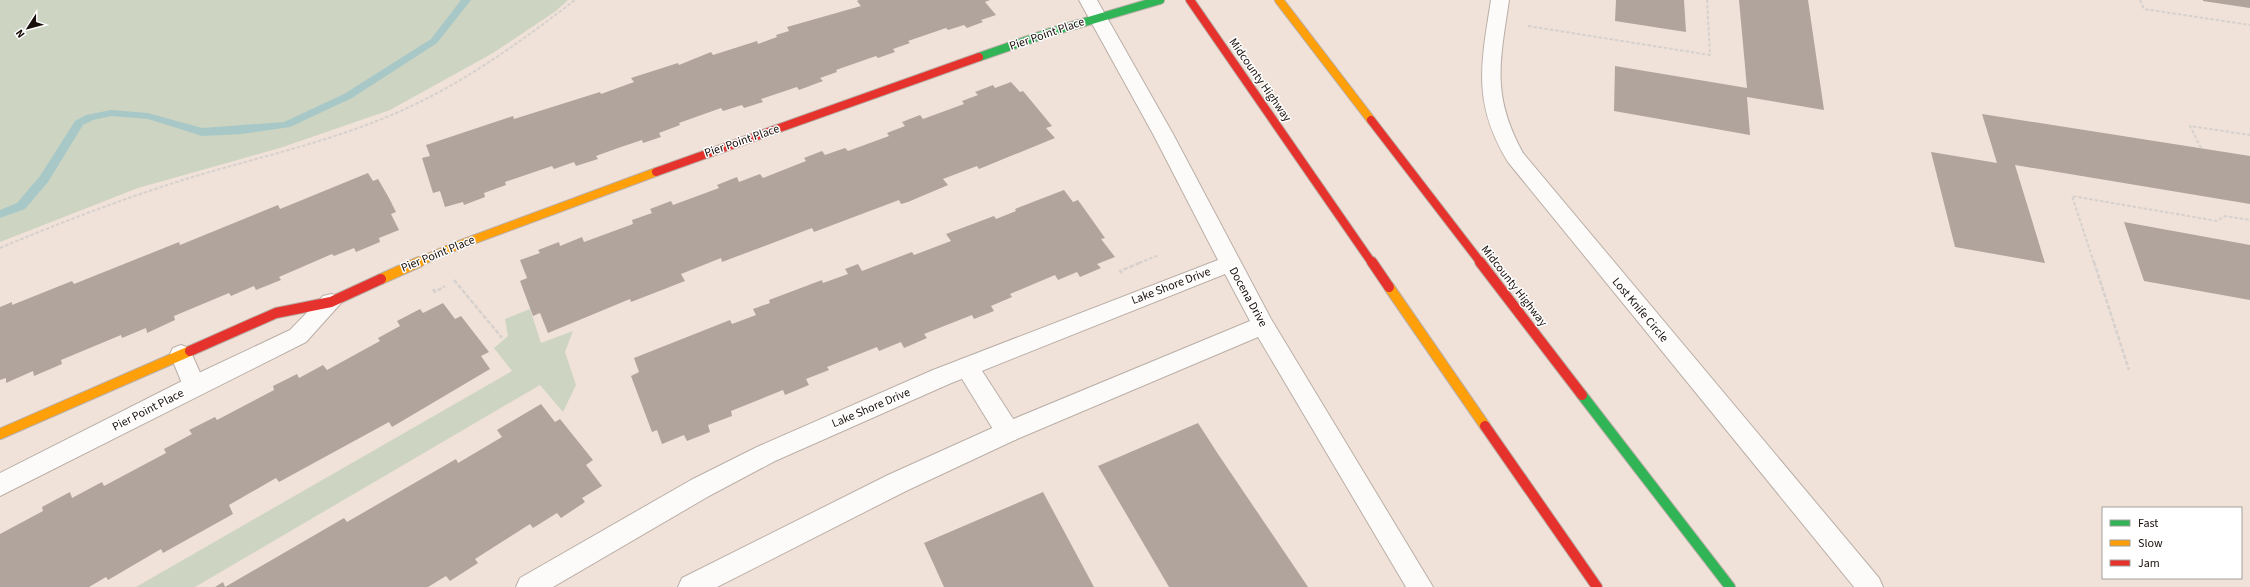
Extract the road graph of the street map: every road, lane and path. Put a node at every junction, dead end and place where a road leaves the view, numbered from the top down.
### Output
1 (575, 0) edge
2 (1160, 0) edge
3 (1190, 0) edge
4 (1278, 0) edge
5 (1707, 0) edge
6 (2140, 0) edge
7 (1093, 8) edge
8 (1498, 10) edge
9 (2250, 25) edge
10 (2250, 135) edge
11 (2201, 148) dead end
12 (2250, 220) edge
13 (0, 248) edge
14 (434, 255) junction
15 (1230, 264) junction
16 (331, 302) junction
17 (1263, 326) junction
18 (502, 338) dead end
19 (181, 354) junction
20 (967, 367) junction
21 (2129, 370) dead end
22 (194, 386) junction
23 (1008, 432) junction
24 (0, 434) edge
25 (0, 485) edge
26 (529, 587) edge
27 (691, 587) edge
28 (1420, 587) edge
29 (1597, 587) edge
30 (1730, 587) edge
31 (1870, 587) edge

1 - 13 path
2 - 7 main road, Pier Point Place
3 - 29 main road, Midcounty Highway
4 - 30 main road, Midcounty Highway
5 - 8 path
6 - 9 path
7 - 14 main road, Pier Point Place
7 - 15 street, Docena Drive
8 - 31 street, Lost Knife Circle
10 - 11 path
12 - 21 path
14 - 16 main road, Pier Point Place
14 - 18 path
15 - 17 street, Docena Drive
15 - 20 street, Lake Shore Drive
16 - 19 main road, Pier Point Place
16 - 22 street, Pier Point Place
17 - 23 street
17 - 28 street, Docena Drive
19 - 22 street
19 - 24 main road, Pier Point Place
20 - 23 street
20 - 26 street, Lake Shore Drive
22 - 25 street, Pier Point Place
23 - 27 street

